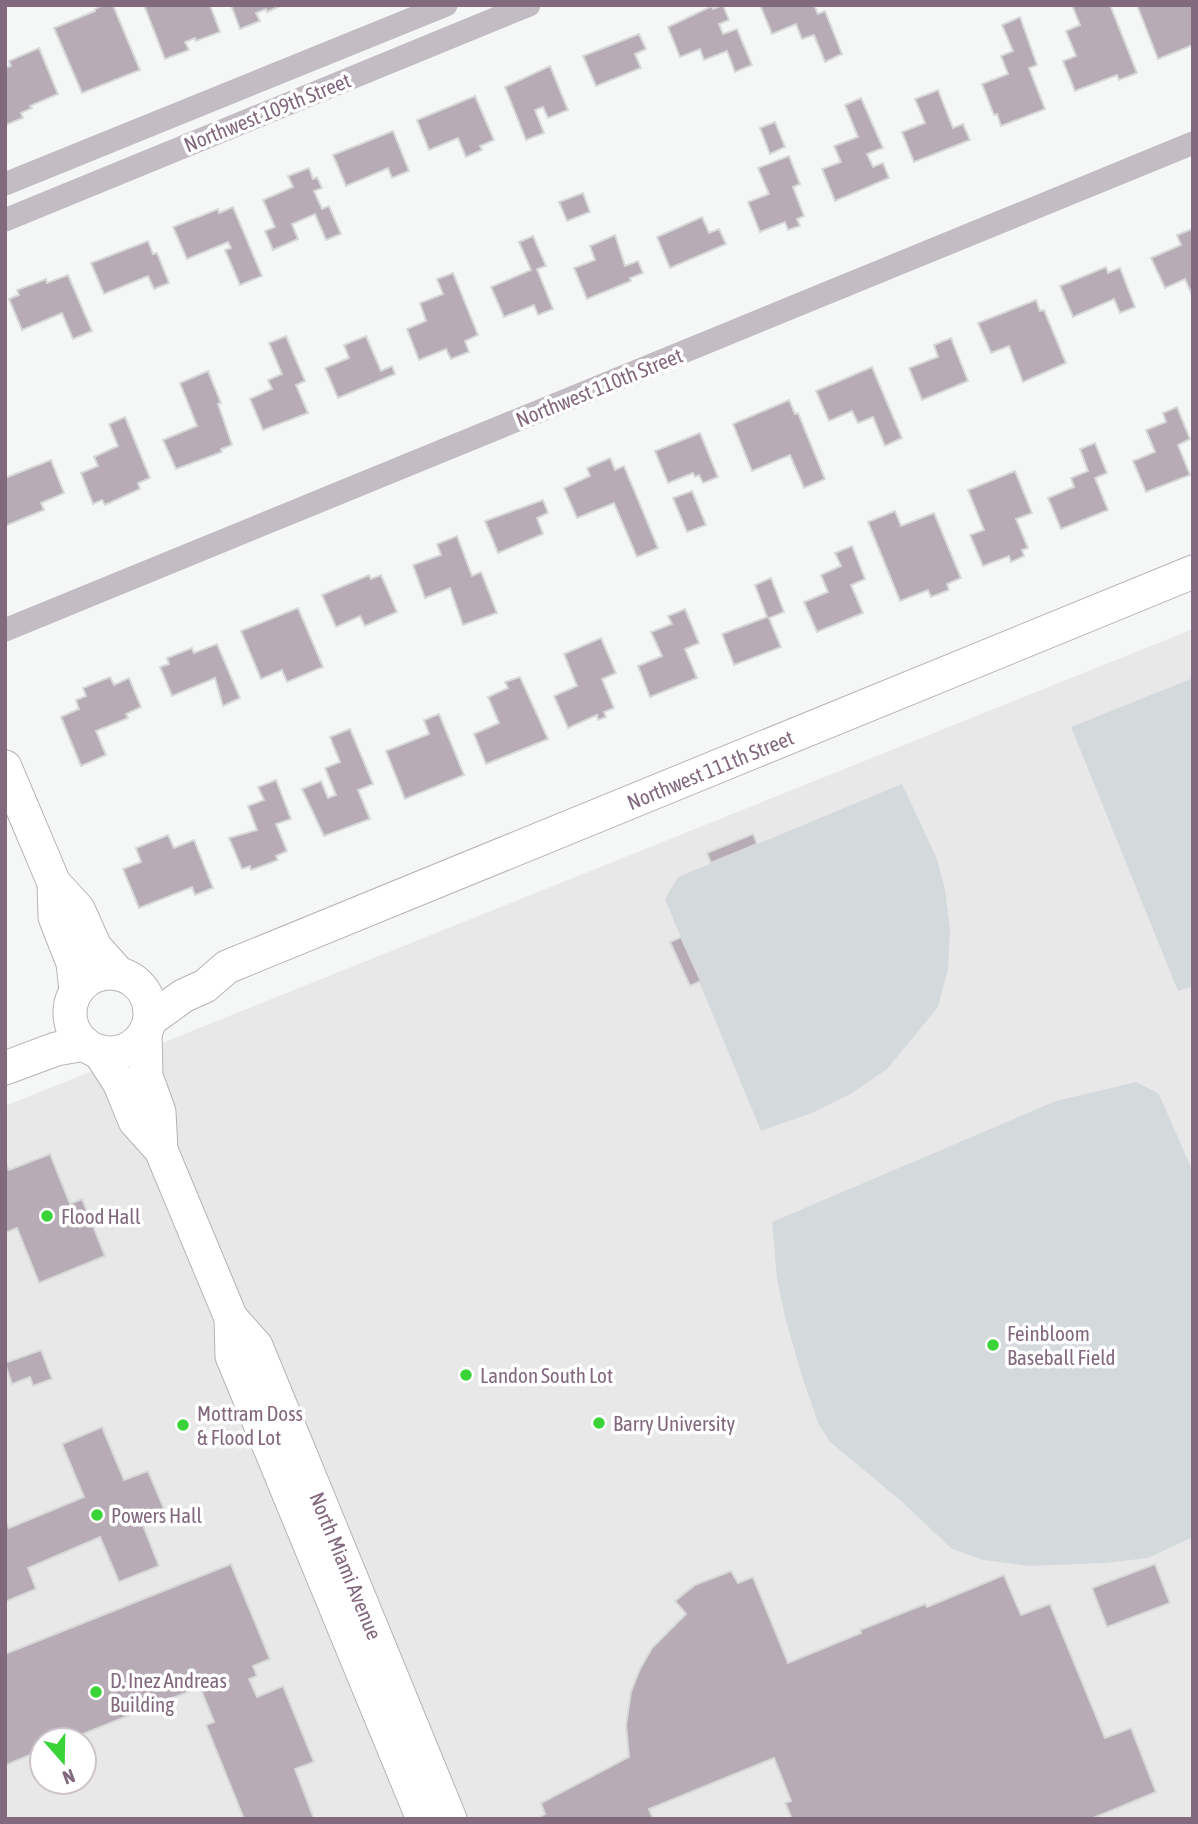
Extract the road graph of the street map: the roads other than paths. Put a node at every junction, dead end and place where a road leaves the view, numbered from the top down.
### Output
1 (446, 5) edge
2 (529, 5) edge
3 (283, 71) junction
4 (295, 101) junction
5 (1193, 143) edge
6 (43, 169) junction
7 (5, 184) edge
8 (55, 199) junction
9 (5, 220) edge
10 (1193, 572) edge
11 (5, 630) edge
12 (5, 767) edge
13 (54, 883) junction
14 (227, 967) junction
15 (123, 975) junction
16 (73, 999) junction
17 (147, 1026) junction
18 (5, 1047) edge
19 (92, 1047) junction
20 (5, 1068) edge
21 (161, 1150) junction
22 (361, 1634) junction
23 (423, 1819) edge
24 (450, 1819) edge

1 - 3 street, Northwest 109th Street
2 - 4 street, Northwest 109th Street
3 - 4 street
3 - 6 street, Northwest 109th Street
4 - 8 street, Northwest 109th Street
5 - 11 street, Northwest 110th Street
6 - 7 street, Northwest 109th Street
6 - 8 street
8 - 9 street, Northwest 109th Street
10 - 14 street, Northwest 111th Street
12 - 13 street
13 - 15 street
13 - 16 street
14 - 15 street, Northwest 111th Street
14 - 17 street, Northwest 111th Street
15 - 16 street
15 - 17 street
16 - 18 street
16 - 19 street
17 - 19 street
17 - 21 street, North Miami Avenue
19 - 20 street
19 - 21 street, North Miami Avenue
21 - 22 street, North Miami Avenue
22 - 23 street, North Miami Avenue
22 - 24 street, North Miami Avenue

